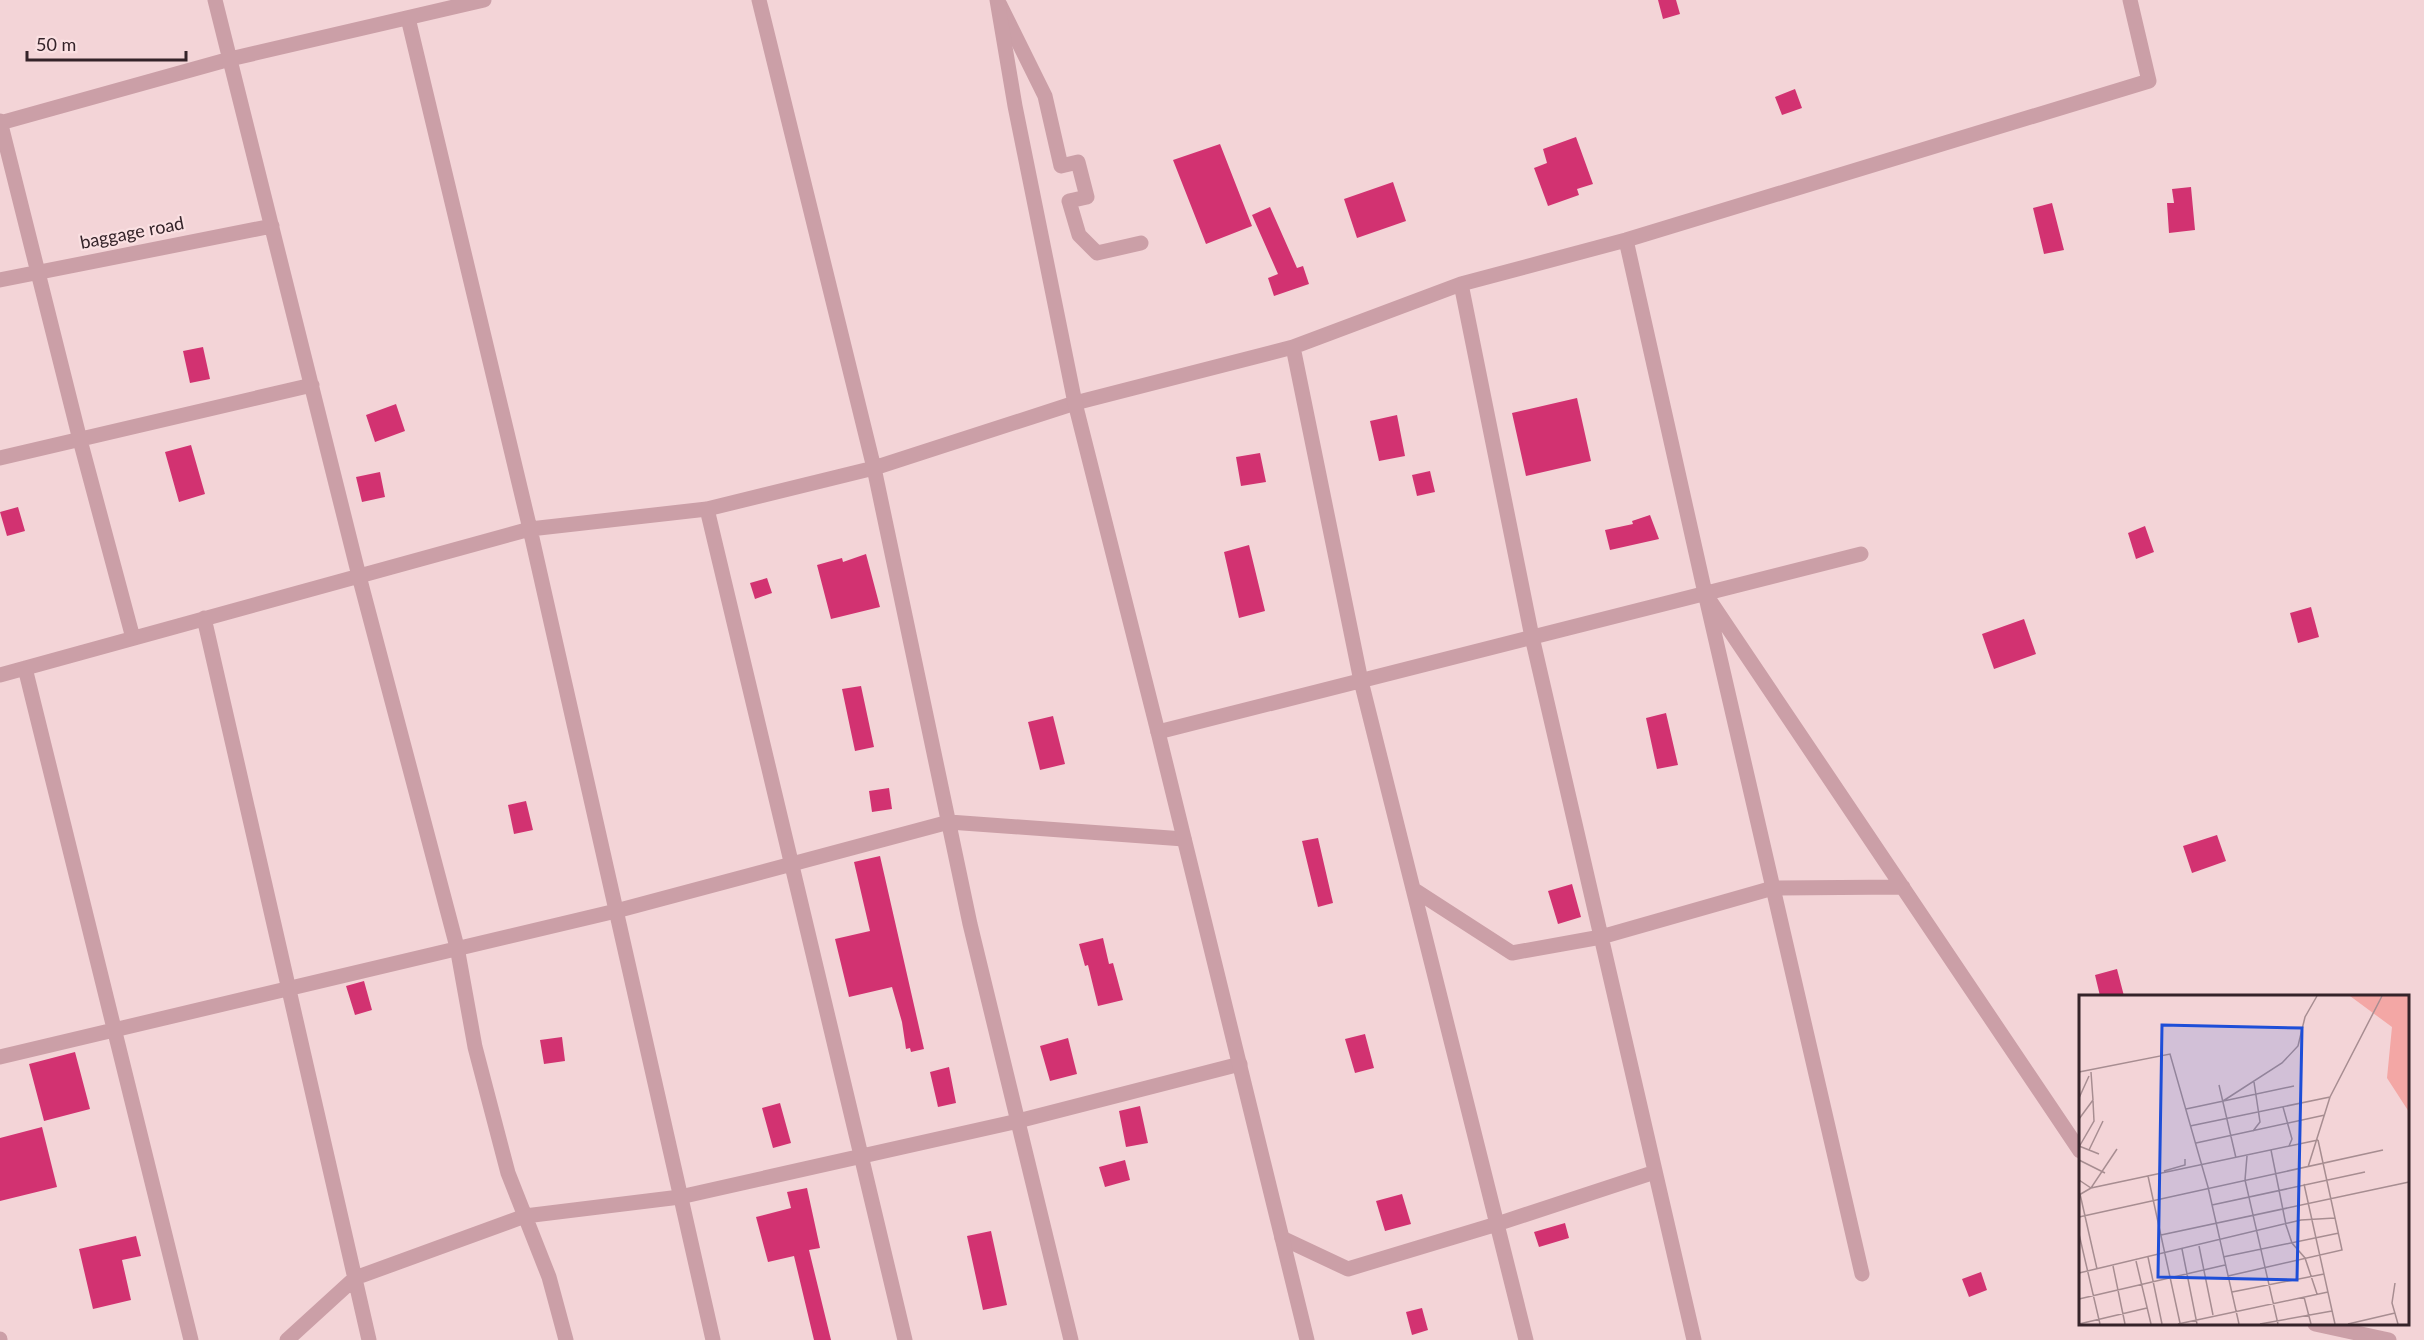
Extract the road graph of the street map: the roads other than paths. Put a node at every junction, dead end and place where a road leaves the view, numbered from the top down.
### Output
1 (215, 0) edge
2 (484, 0) edge
3 (759, 0) edge
4 (997, 0) edge
5 (2130, 0) edge
6 (408, 18) junction
7 (230, 59) junction
8 (0, 122) edge
9 (272, 226) junction
10 (1626, 240) junction
11 (1141, 243) dead end
12 (38, 272) junction
13 (0, 280) edge
14 (1461, 284) junction
15 (1293, 347) junction
16 (312, 385) junction
17 (1075, 402) junction
18 (80, 440) junction
19 (0, 458) edge
20 (874, 468) junction
21 (707, 509) junction
22 (531, 529) junction
23 (1861, 554) dead end
24 (359, 576) junction
25 (1705, 593) junction
26 (204, 618) junction
27 (1532, 637) junction
28 (133, 638) junction
29 (25, 668) junction
30 (0, 675) edge
31 (1361, 681) junction
32 (1158, 732) junction
33 (949, 822) junction
34 (1184, 839) junction
35 (792, 864) junction
36 (1903, 887) junction
37 (1773, 888) junction
38 (1413, 889) junction
39 (616, 911) junction
40 (1601, 938) junction
41 (457, 947) junction
42 (288, 988) junction
43 (114, 1030) junction
44 (0, 1057) edge
45 (1239, 1064) junction
46 (1018, 1122) junction
47 (2079, 1150) edge
48 (862, 1157) junction
49 (1655, 1172) junction
50 (680, 1197) junction
51 (525, 1216) junction
52 (1497, 1224) junction
53 (1282, 1238) junction
54 (1862, 1274) dead end
55 (355, 1278) junction
56 (2324, 1325) edge
57 (191, 1340) edge
58 (287, 1340) edge
59 (369, 1340) edge
60 (566, 1340) edge
61 (713, 1340) edge
62 (905, 1340) edge
63 (1071, 1340) edge
64 (1307, 1340) edge
65 (1526, 1340) edge
66 (1694, 1340) edge
67 (2389, 1340) edge

1 - 7 street
2 - 6 street
3 - 20 street
4 - 11 street
4 - 17 street
5 - 10 street
6 - 7 street
6 - 22 street
7 - 8 street
7 - 9 street
8 - 12 street
9 - 12 street, baggage road
9 - 16 street
10 - 14 street
10 - 25 street
12 - 13 street, baggage road
12 - 18 street
14 - 15 street
14 - 27 street
15 - 17 street
15 - 31 street
16 - 18 street
16 - 24 street
17 - 20 street
17 - 32 street
18 - 19 street
18 - 28 street
20 - 21 street
20 - 33 street
21 - 22 street
21 - 35 street
22 - 24 street
22 - 39 street
23 - 25 street
24 - 26 street
24 - 41 street
25 - 27 street
25 - 36 street
25 - 37 street
26 - 28 street
26 - 42 street
27 - 31 street
27 - 40 street
28 - 29 street
29 - 30 street
29 - 43 street
31 - 32 street
31 - 38 street
32 - 34 street
33 - 34 street
33 - 35 street
33 - 46 street
34 - 45 street
35 - 39 street
35 - 48 street
36 - 37 street
36 - 47 street
37 - 40 street
37 - 54 street
38 - 40 street
38 - 52 street
39 - 41 street
39 - 50 street
40 - 49 street
41 - 42 street
41 - 51 street
42 - 43 street
42 - 55 street
43 - 44 street
43 - 57 street
45 - 46 street
45 - 53 street
46 - 48 street
46 - 63 street
48 - 50 street
48 - 62 street
49 - 52 street
49 - 66 street
50 - 51 street
50 - 61 street
51 - 55 street
51 - 60 street
52 - 53 street
52 - 65 street
53 - 64 street
55 - 58 street
55 - 59 street
56 - 67 street

